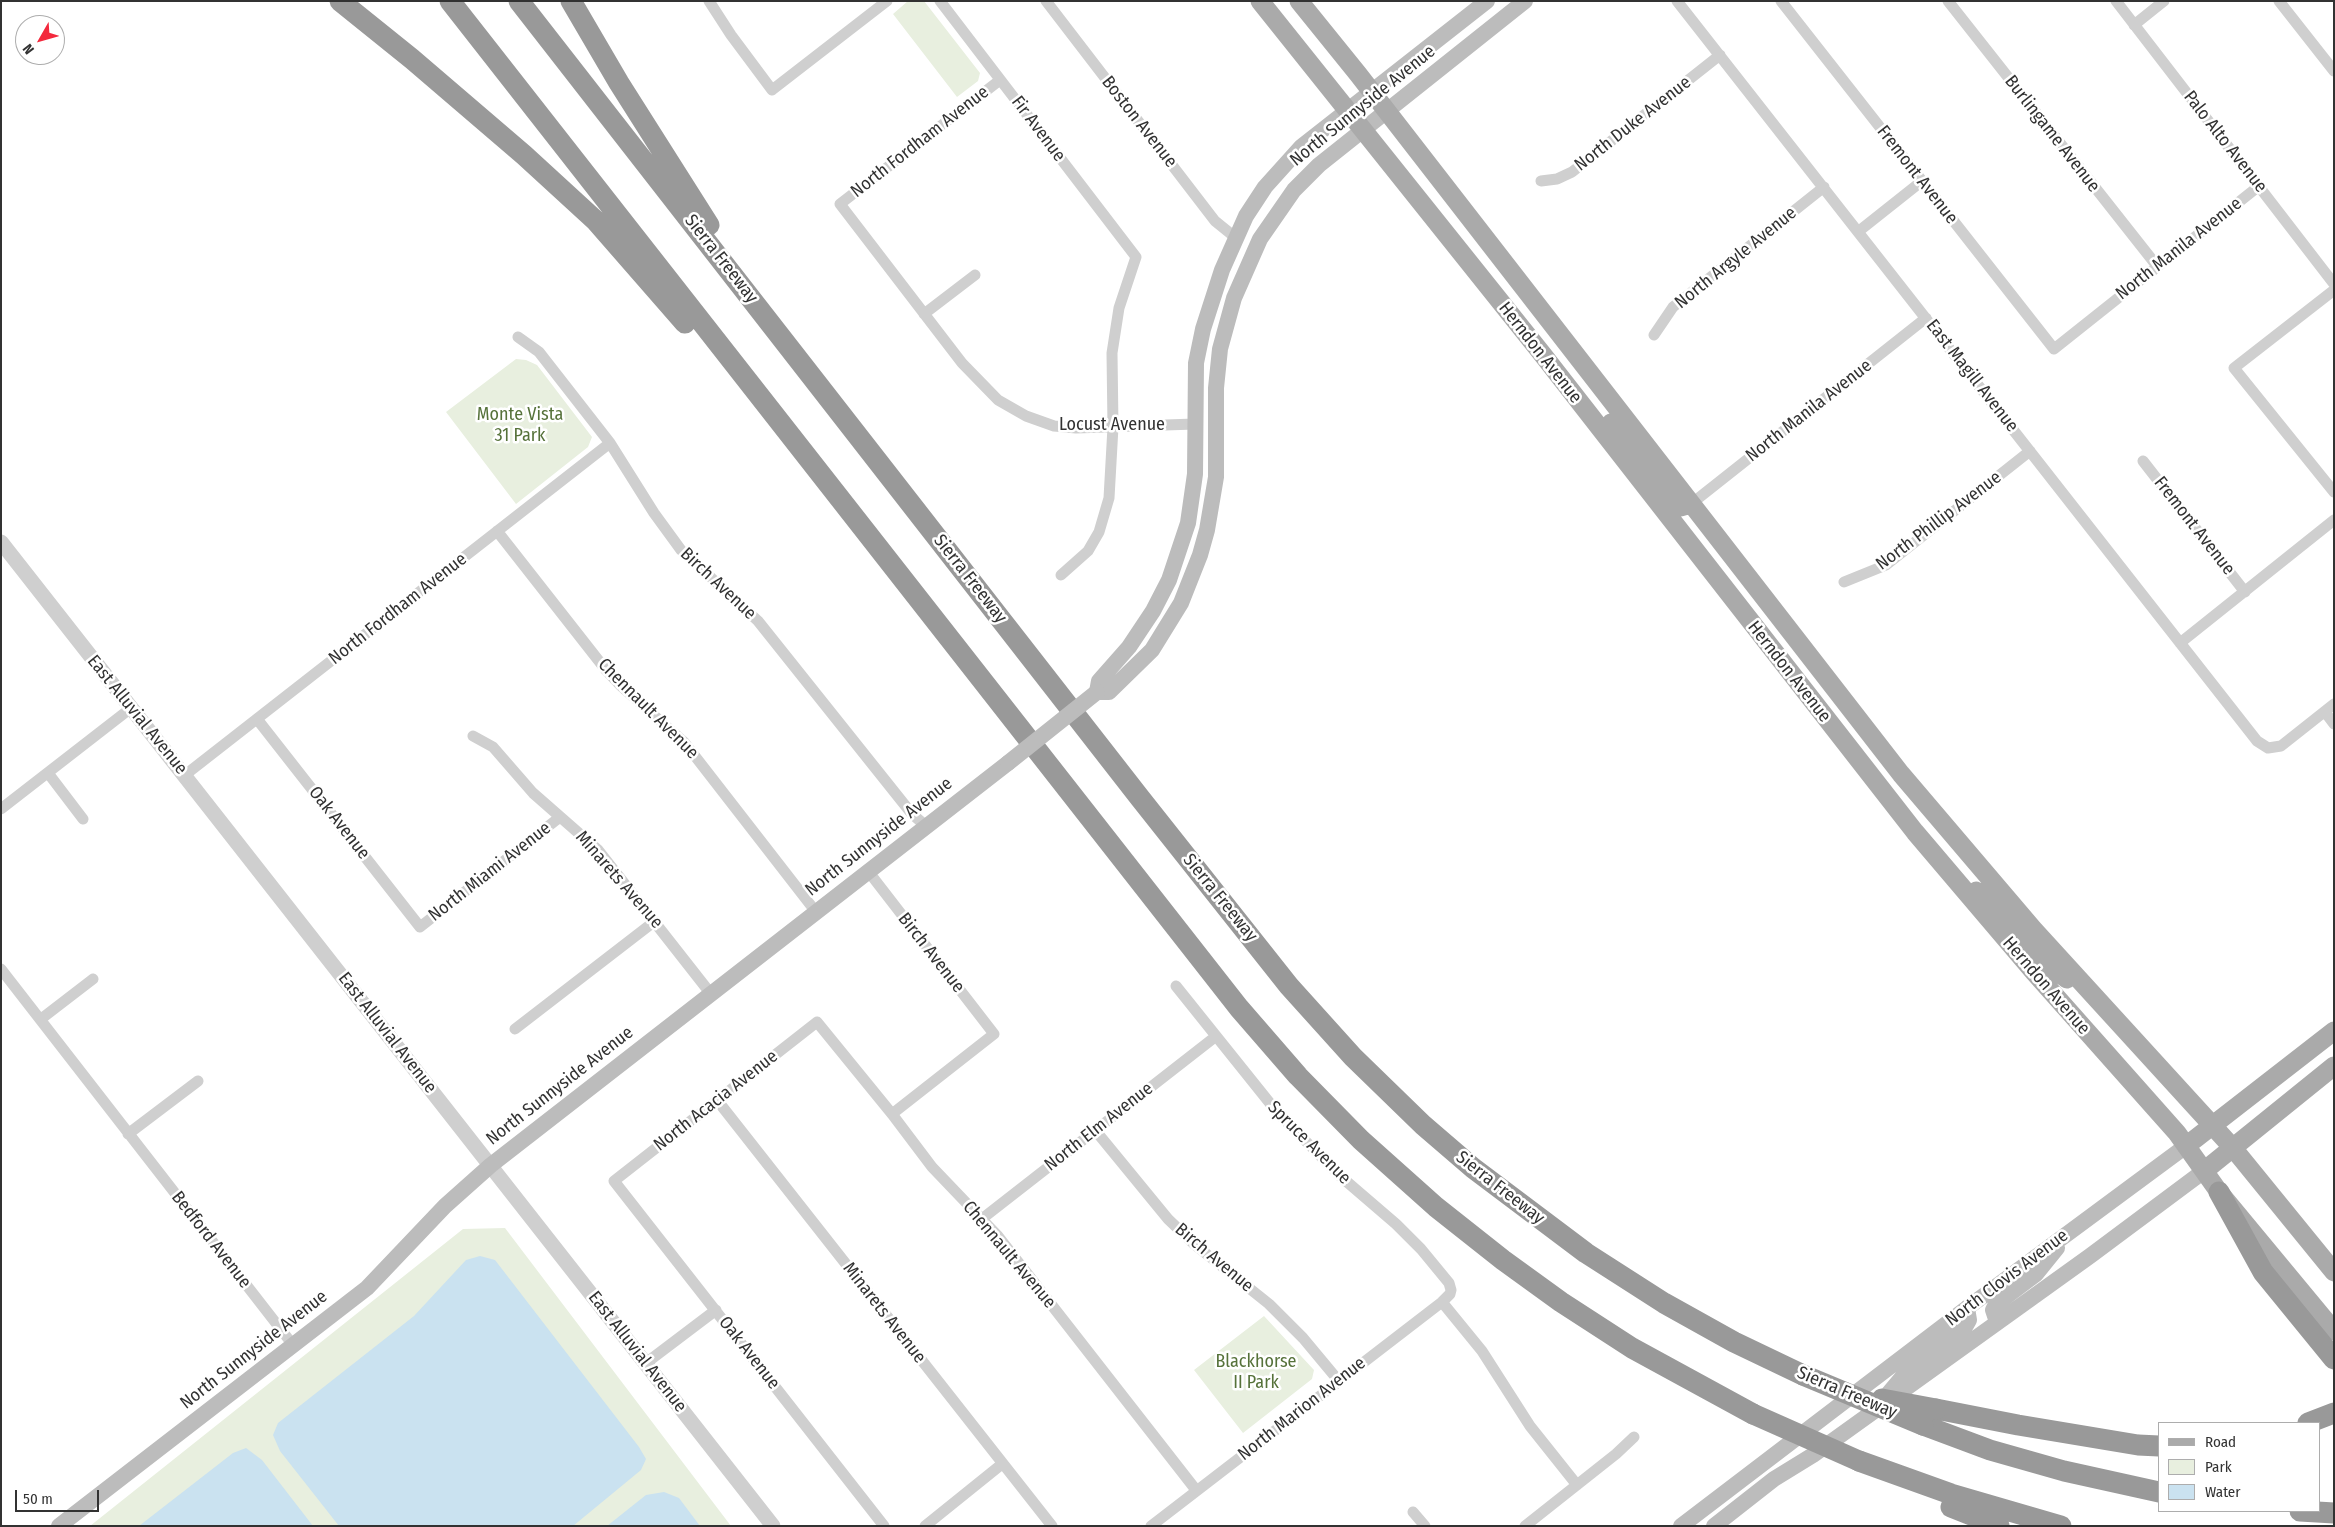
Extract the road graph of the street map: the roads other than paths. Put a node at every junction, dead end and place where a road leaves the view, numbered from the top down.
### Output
1 (340, 1) edge
2 (450, 1) edge
3 (519, 1) edge
4 (571, 1) edge
5 (708, 1) edge
6 (887, 1) edge
7 (940, 1) edge
8 (1046, 1) edge
9 (1260, 1) edge
10 (1299, 1) edge
11 (1486, 1) edge
12 (1525, 1) edge
13 (1677, 1) edge
14 (1781, 1) edge
15 (1948, 1) edge
16 (2116, 1) edge
17 (2164, 1) edge
18 (2279, 1) edge
19 (1505, 9) edge
20 (2134, 25) junction
21 (1720, 55) junction
22 (2334, 71) edge
23 (1000, 80) junction
24 (1371, 91) junction
25 (1346, 110) junction
26 (1386, 111) junction
27 (1362, 130) junction
28 (1541, 181) dead end
29 (1922, 181) junction
30 (2259, 186) junction
31 (1824, 187) junction
32 (840, 204) joint
33 (1860, 231) junction
34 (1236, 238) junction
35 (2157, 266) junction
36 (975, 275) dead end
37 (2334, 284) edge
38 (2334, 290) edge
39 (748, 294) junction
40 (924, 314) junction
41 (1926, 318) junction
42 (1654, 335) dead end
43 (518, 337) dead end
44 (2054, 349) joint
45 (1543, 356) junction
46 (1216, 388) junction
47 (1195, 424) junction
48 (1113, 427) junction
49 (610, 443) junction
50 (2030, 451) junction
51 (2143, 461) dead end
52 (2334, 492) edge
53 (838, 495) junction
54 (1691, 504) junction
55 (1666, 515) junction
56 (2334, 520) edge
57 (1188, 523) junction
58 (497, 531) junction
59 (1, 542) edge
60 (1062, 575) dead end
61 (1192, 578) junction
62 (1844, 582) dead end
63 (2245, 592) junction
64 (2180, 644) junction
65 (1142, 662) junction
66 (1820, 669) junction
67 (1097, 692) junction
68 (131, 708) junction
69 (2329, 708) edge
70 (257, 719) junction
71 (2334, 724) edge
72 (473, 736) dead end
73 (1862, 766) junction
74 (48, 773) junction
75 (185, 775) junction
76 (1, 809) edge
77 (560, 817) junction
78 (83, 819) dead end
79 (926, 826) junction
80 (868, 871) junction
81 (1984, 873) junction
82 (1961, 888) junction
83 (816, 912) junction
84 (655, 921) junction
85 (420, 927) joint
86 (1, 969) edge
87 (93, 979) dead end
88 (1176, 986) dead end
89 (711, 994) junction
90 (2101, 1003) junction
91 (40, 1019) junction
92 (817, 1022) joint
93 (515, 1029) dead end
94 (2334, 1032) edge
95 (1215, 1037) junction
96 (2334, 1066) edge
97 (198, 1081) dead end
98 (717, 1100) junction
99 (892, 1114) junction
100 (2213, 1126) junction
101 (1095, 1130) junction
102 (128, 1134) junction
103 (2186, 1146) junction
104 (2232, 1148) junction
105 (491, 1165) junction
106 (2204, 1170) junction
107 (614, 1181) joint
108 (2219, 1192) junction
109 (983, 1218) junction
110 (2073, 1229) junction
111 (2334, 1272) edge
112 (1451, 1290) joint
113 (1442, 1302) junction
114 (1967, 1308) junction
115 (716, 1310) junction
116 (1997, 1322) junction
117 (2334, 1331) edge
118 (293, 1346) junction
119 (2334, 1359) edge
120 (646, 1363) junction
121 (1338, 1380) junction
122 (1843, 1392) junction
123 (1873, 1412) junction
124 (2334, 1413) edge
125 (2311, 1422) edge
126 (1634, 1436) dead end
127 (2158, 1446) edge
128 (1860, 1461) junction
129 (1002, 1464) junction
130 (1577, 1485) junction
131 (1196, 1490) junction
132 (2158, 1492) edge
133 (2320, 1500) edge
134 (2334, 1500) edge
135 (1413, 1512) dead end
136 (2311, 1512) edge
137 (2334, 1514) edge
138 (59, 1526) edge
139 (773, 1526) edge
140 (884, 1526) edge
141 (925, 1526) edge
142 (1052, 1526) edge
143 (1151, 1526) edge
144 (1425, 1526) edge
145 (1525, 1526) edge
146 (1681, 1526) edge
147 (1714, 1526) edge
148 (1999, 1526) edge
149 (2061, 1526) edge

1 - 53 highway
2 - 53 highway
3 - 39 highway, Sierra Freeway
4 - 39 highway
5 - 6 street
7 - 23 street, Fir Avenue
8 - 34 street, Boston Avenue
9 - 25 main road, Herndon Avenue
10 - 24 main road, Herndon Avenue
11 - 24 main road, North Sunnyside Avenue
12 - 19 main road, North Sunnyside Avenue
13 - 21 street, East Magill Avenue
14 - 29 street, Fremont Avenue
15 - 35 street, Burlingame Avenue
16 - 20 street, Palo Alto Avenue
17 - 20 street
18 - 22 street
19 - 26 main road, North Sunnyside Avenue
20 - 30 street, Palo Alto Avenue
21 - 28 street, North Duke Avenue
21 - 31 street, East Magill Avenue
23 - 32 street, North Fordham Avenue
23 - 48 street, Fir Avenue
24 - 25 main road, North Sunnyside Avenue
24 - 26 main road, Herndon Avenue
25 - 27 main road, Herndon Avenue
25 - 34 main road, North Sunnyside Avenue
26 - 27 main road, North Sunnyside Avenue
26 - 54 main road, Herndon Avenue
27 - 45 main road, Herndon Avenue
27 - 46 main road, North Sunnyside Avenue
29 - 33 street
29 - 44 street, Fremont Avenue
30 - 35 street, North Manila Avenue
30 - 37 street, Palo Alto Avenue
31 - 33 street, East Magill Avenue
31 - 42 street, North Argyle Avenue
32 - 40 street, Locust Avenue
33 - 41 street, East Magill Avenue
34 - 46 main road
34 - 47 main road, North Sunnyside Avenue
35 - 44 street, North Manila Avenue
36 - 40 street
38 - 52 street
39 - 122 highway, Sierra Freeway, bridge
40 - 48 street, Locust Avenue
41 - 50 street, East Magill Avenue
41 - 54 street, North Manila Avenue
43 - 49 street, Birch Avenue
45 - 54 main road
45 - 55 main road, Herndon Avenue
46 - 61 main road, North Sunnyside Avenue
47 - 48 street, Locust Avenue
47 - 57 main road, North Sunnyside Avenue
47 - 61 main road
48 - 60 street
49 - 58 street, North Fordham Avenue
49 - 79 street, Birch Avenue
50 - 62 street, North Phillip Avenue
50 - 64 street, East Magill Avenue
51 - 63 street, Fremont Avenue
53 - 128 highway, bridge
54 - 66 main road, Herndon Avenue
55 - 66 main road
55 - 73 main road, Herndon Avenue
56 - 63 street
57 - 65 main road
57 - 67 main road, North Sunnyside Avenue
58 - 70 street, North Fordham Avenue
58 - 83 street, Chennault Avenue
59 - 68 street, East Alluvial Avenue
61 - 65 main road, North Sunnyside Avenue
63 - 64 street
64 - 69 street, East Magill Avenue
65 - 67 main road, North Sunnyside Avenue
66 - 81 main road, Herndon Avenue
67 - 79 main road, North Sunnyside Avenue, bridge
68 - 74 street
68 - 75 street, East Alluvial Avenue
69 - 71 street
70 - 75 street, North Fordham Avenue
70 - 85 street, Oak Avenue
72 - 77 street, Minarets Avenue
73 - 81 main road
73 - 82 main road, Herndon Avenue
74 - 76 street
74 - 78 street
75 - 105 street, East Alluvial Avenue
77 - 84 street, Minarets Avenue
77 - 85 street, North Miami Avenue
79 - 80 main road, North Sunnyside Avenue
80 - 83 main road, North Sunnyside Avenue
80 - 99 street, Birch Avenue
81 - 90 main road, Herndon Avenue
82 - 90 main road
82 - 103 main road, Herndon Avenue
83 - 89 main road, North Sunnyside Avenue
84 - 89 street, Minarets Avenue
84 - 93 street
86 - 91 street, Bedford Avenue
87 - 91 street
88 - 95 street, Spruce Avenue
89 - 105 main road, North Sunnyside Avenue
90 - 100 main road, Herndon Avenue
91 - 102 street, Bedford Avenue
92 - 98 street, North Acacia Avenue
92 - 99 street, Chennault Avenue
94 - 100 main road, North Clovis Avenue
95 - 101 street, North Elm Avenue
95 - 112 street, Spruce Avenue
96 - 104 main road, North Clovis Avenue
97 - 102 street
98 - 107 street, North Acacia Avenue
98 - 129 street, Minarets Avenue
99 - 109 street, Chennault Avenue
100 - 103 main road, North Clovis Avenue
100 - 104 main road, Herndon Avenue
101 - 109 street, North Elm Avenue
101 - 121 street, Birch Avenue
102 - 118 street, Bedford Avenue
103 - 106 main road, Herndon Avenue
103 - 110 main road, North Clovis Avenue
104 - 106 main road, North Clovis Avenue
104 - 111 main road, Herndon Avenue
105 - 118 main road, North Sunnyside Avenue
105 - 120 street, East Alluvial Avenue
106 - 108 main road, Herndon Avenue
106 - 116 main road, North Clovis Avenue
107 - 115 street, Oak Avenue
108 - 117 main road, Herndon Avenue
108 - 119 highway
109 - 131 street, Chennault Avenue
110 - 114 main road, North Clovis Avenue
110 - 116 main road
112 - 113 street, North Marion Avenue
113 - 121 street, North Marion Avenue
113 - 130 street
114 - 123 main road
114 - 146 main road, North Clovis Avenue
115 - 120 street
115 - 140 street, Oak Avenue
116 - 123 main road, North Clovis Avenue
118 - 138 main road, North Sunnyside Avenue
120 - 139 street, East Alluvial Avenue
121 - 131 street, North Marion Avenue
122 - 127 highway, bridge
122 - 132 highway, Sierra Freeway, bridge
123 - 147 main road, North Clovis Avenue
124 - 125 highway
126 - 130 street
128 - 148 highway
128 - 149 highway
129 - 141 street
129 - 142 street, Minarets Avenue
130 - 145 street
131 - 143 street, North Marion Avenue
133 - 134 highway
135 - 144 street
136 - 137 highway

